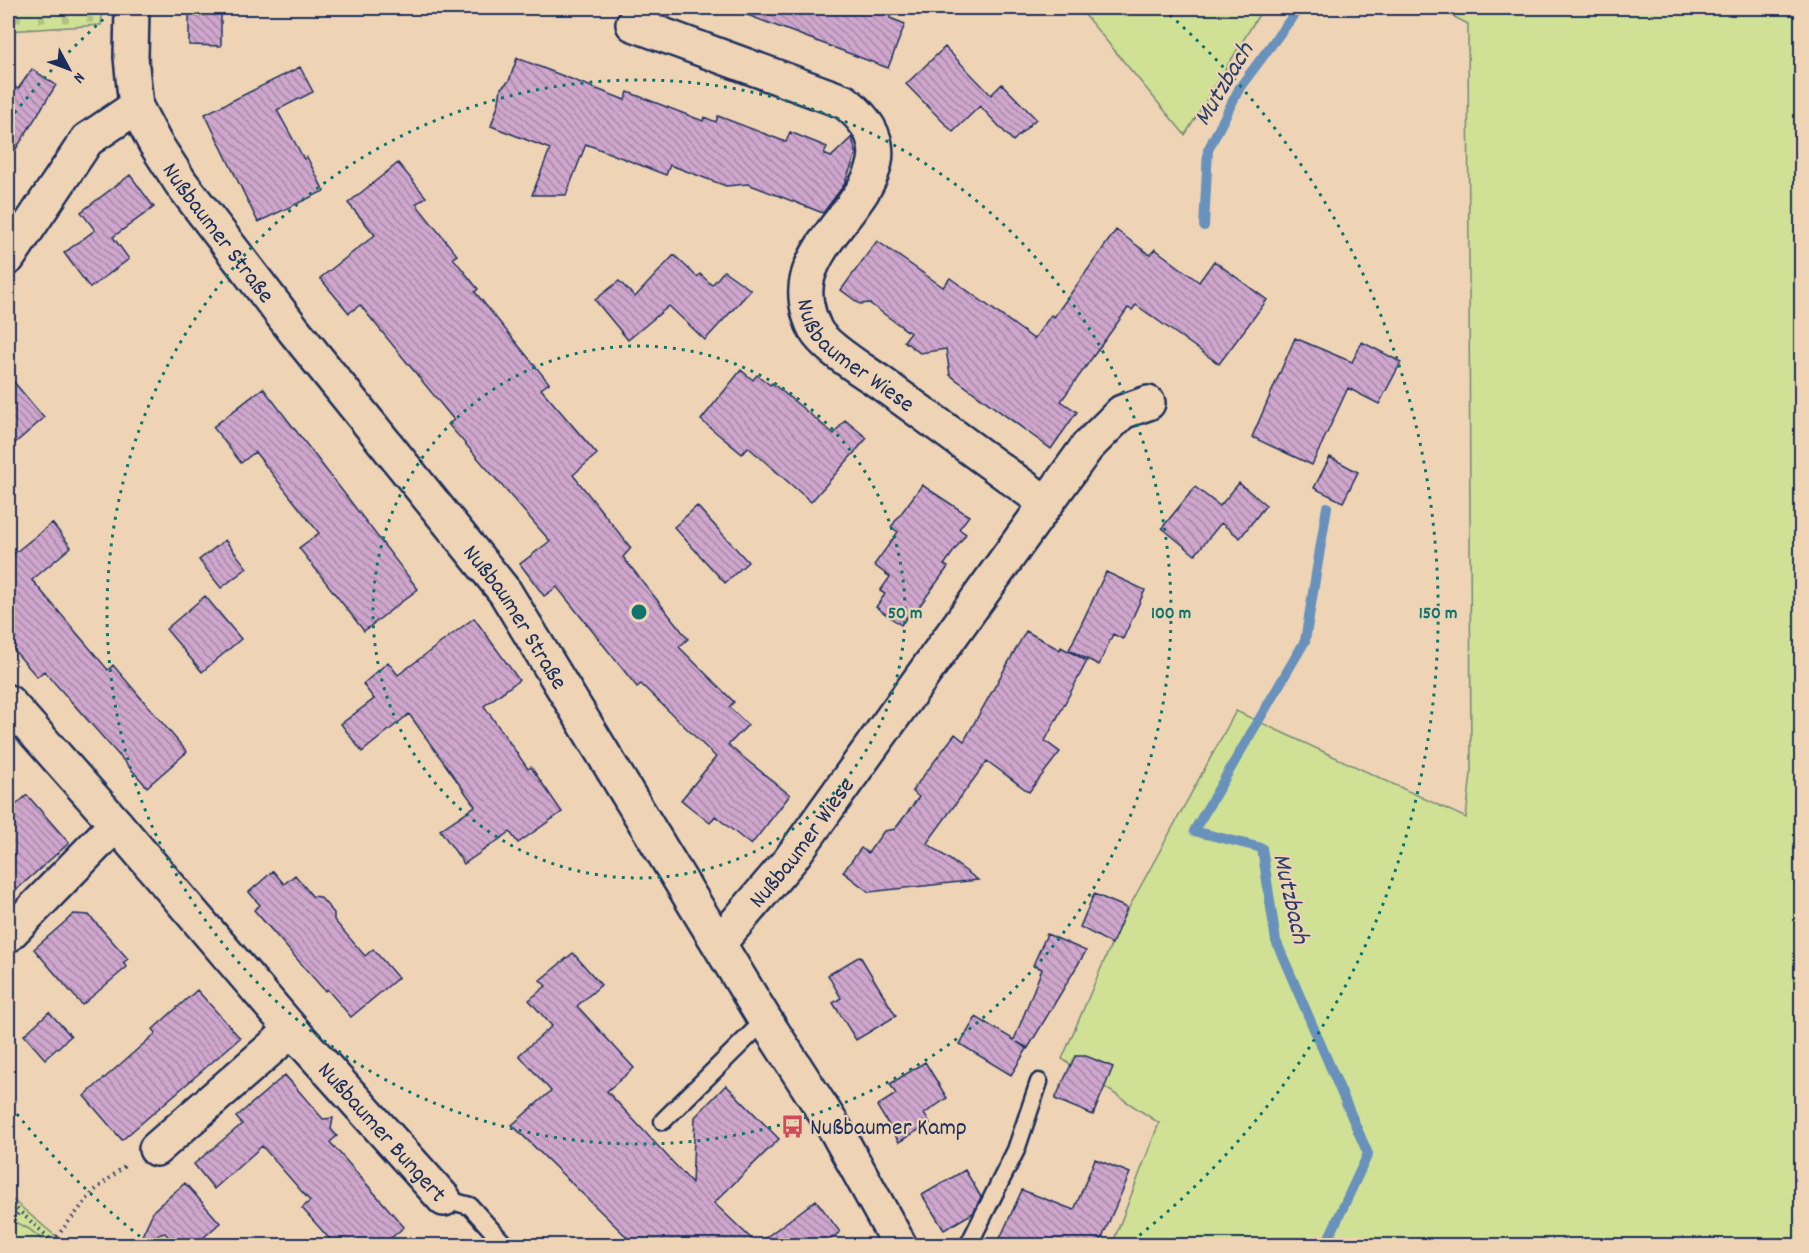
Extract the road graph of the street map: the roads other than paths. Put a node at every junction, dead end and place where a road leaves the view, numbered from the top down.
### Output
1 (132, 8) edge
2 (633, 24) dead end
3 (136, 107) junction
4 (8, 258) edge
5 (1148, 404) dead end
6 (1046, 503) junction
7 (8, 702) edge
8 (116, 824) junction
9 (8, 935) edge
10 (719, 943) junction
11 (765, 1020) junction
12 (292, 1030) junction
13 (1039, 1082) dead end
14 (663, 1121) dead end
15 (156, 1149) road end
16 (444, 1199) joint
17 (506, 1245) edge
18 (900, 1245) edge
19 (969, 1245) edge

1 - 3 street, Nußbaumer Straße
2 - 6 street, Nußbaumer Wiese
3 - 4 street
3 - 10 street, Nußbaumer Straße
5 - 6 street, Nußbaumer Wiese
6 - 10 street, Nußbaumer Wiese
7 - 8 street, Nußbaumer Bungert
8 - 9 street
8 - 12 street, Nußbaumer Bungert
10 - 11 street, Nußbaumer Straße
11 - 14 lane
11 - 18 street, Nußbaumer Straße
12 - 15 street
12 - 16 street, Nußbaumer Bungert
13 - 19 lane
16 - 17 lane, Nußbaumer Bungert

